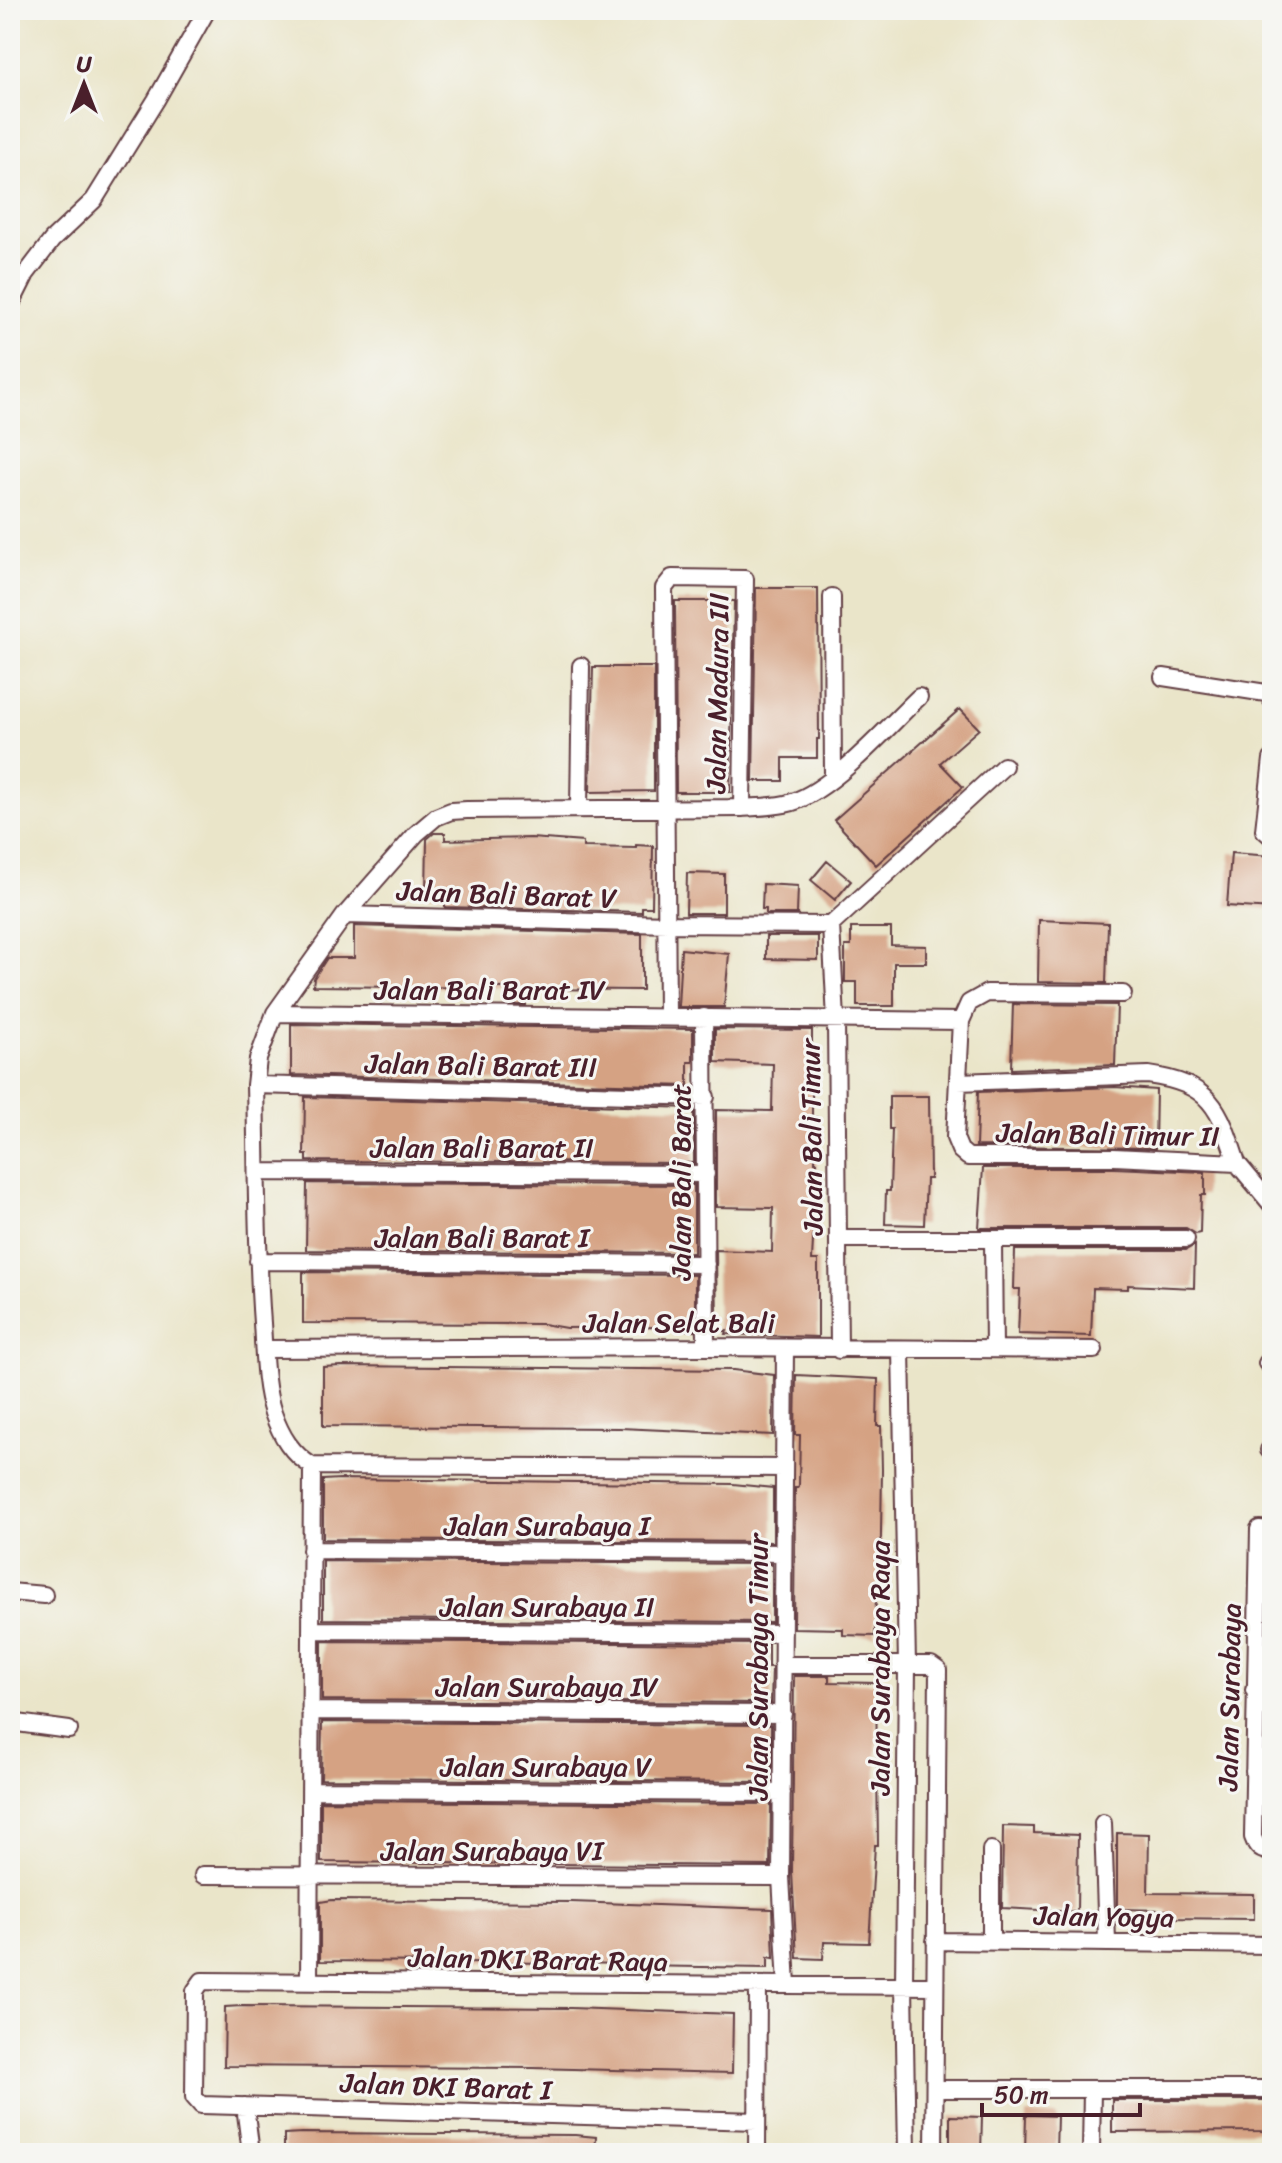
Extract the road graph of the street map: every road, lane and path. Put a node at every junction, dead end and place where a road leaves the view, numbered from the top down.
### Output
1 (207, 10) edge
2 (10, 306) edge
3 (832, 597) dead end
4 (581, 666) dead end
5 (1163, 677) dead end
6 (919, 697) dead end
7 (1272, 700) edge
8 (1272, 759) edge
9 (1004, 766) dead end
10 (833, 778) junction
11 (742, 808) junction
12 (579, 809) junction
13 (665, 809) junction
14 (1272, 837) edge
15 (345, 915) junction
16 (668, 924) junction
17 (831, 925) junction
18 (1123, 994) dead end
19 (275, 1013) junction
20 (667, 1017) junction
21 (704, 1017) junction
22 (836, 1020) junction
23 (961, 1021) junction
24 (958, 1082) junction
25 (255, 1085) junction
26 (706, 1097) junction
27 (1237, 1163) junction
28 (257, 1172) junction
29 (706, 1174) junction
30 (1272, 1205) edge
31 (838, 1239) junction
32 (1186, 1239) dead end
33 (993, 1240) junction
34 (258, 1261) junction
35 (706, 1264) junction
36 (706, 1347) junction
37 (785, 1348) junction
38 (264, 1349) junction
39 (901, 1349) junction
40 (994, 1349) junction
41 (839, 1350) junction
42 (1094, 1350) dead end
43 (312, 1466) junction
44 (784, 1468) junction
45 (1265, 1530) edge
46 (311, 1550) junction
47 (783, 1553) junction
48 (10, 1592) edge
49 (44, 1595) dead end
50 (1264, 1611) edge
51 (311, 1630) junction
52 (783, 1633) junction
53 (785, 1665) junction
54 (907, 1665) junction
55 (1254, 1690) junction
56 (1272, 1691) edge
57 (310, 1711) junction
58 (783, 1714) junction
59 (10, 1722) edge
60 (69, 1730) dead end
61 (1254, 1771) junction
62 (1272, 1771) edge
63 (310, 1790) junction
64 (782, 1793) junction
65 (1103, 1823) dead end
66 (991, 1850) dead end
67 (1272, 1852) edge
68 (203, 1875) dead end
69 (310, 1875) junction
70 (781, 1877) junction
71 (991, 1940) junction
72 (935, 1941) junction
73 (1107, 1942) junction
74 (1272, 1945) edge
75 (309, 1982) junction
76 (787, 1985) junction
77 (904, 1986) junction
78 (935, 1986) junction
79 (758, 1987) junction
80 (194, 2040) joint
81 (935, 2089) junction
82 (1092, 2089) junction
83 (1272, 2089) edge
84 (245, 2106) junction
85 (757, 2121) junction
86 (251, 2153) edge
87 (757, 2153) edge
88 (907, 2153) edge
89 (934, 2153) edge
90 (1091, 2153) edge

1 - 2 street
3 - 10 street
4 - 12 street
5 - 7 street
6 - 10 street
8 - 14 street
9 - 17 street
10 - 11 street
11 - 13 street
11 - 13 street, Jalan Madura III
12 - 13 street
12 - 15 street
13 - 16 street
15 - 16 street, Jalan Bali Barat V
15 - 19 street
16 - 17 street, Jalan Bali Barat V
16 - 20 street
17 - 22 street, Jalan Bali Timur
18 - 23 street
19 - 20 street, Jalan Bali Barat IV
19 - 25 street
20 - 21 street, Jalan Bali Barat IV
21 - 22 street, Jalan Bali Barat IV
21 - 26 street, Jalan Bali Barat
22 - 23 street, Jalan Bali Barat IV
22 - 31 street, Jalan Bali Timur
23 - 24 street, Jalan Bali Timur II
24 - 27 street
24 - 27 street, Jalan Bali Timur II
25 - 26 street, Jalan Bali Barat III
25 - 28 street
26 - 29 street, Jalan Bali Barat
27 - 30 street, Jalan Bali Timur II
28 - 29 street, Jalan Bali Barat II
28 - 34 street
29 - 35 street, Jalan Bali Barat
31 - 33 street
31 - 41 street, Jalan Bali Timur
32 - 33 street
33 - 40 street
34 - 35 street, Jalan Bali Barat I
34 - 38 street
35 - 36 street, Jalan Bali Barat
36 - 37 street, Jalan Selat Bali
36 - 38 street, Jalan Selat Bali
37 - 41 street, Jalan Selat Bali
37 - 44 street, Jalan Surabaya Timur
38 - 43 street
39 - 40 street, Jalan Selat Bali
39 - 41 street, Jalan Selat Bali
39 - 54 street, Jalan Surabaya Raya
40 - 42 street, Jalan Selat Bali
43 - 44 street, Jalan Surabaya I
43 - 46 street
44 - 47 street, Jalan Surabaya Timur
45 - 50 street, Jalan Surabaya
46 - 47 street, Jalan Surabaya I
46 - 51 street
47 - 52 street, Jalan Surabaya Timur
48 - 49 street
50 - 55 street, Jalan Surabaya
51 - 52 street, Jalan Surabaya II
51 - 57 street
52 - 53 street, Jalan Surabaya Timur
53 - 54 street
53 - 58 street, Jalan Surabaya Timur
54 - 72 street
54 - 77 street, Jalan Surabaya Raya
55 - 56 street
55 - 61 street, Jalan Surabaya
57 - 58 street, Jalan Surabaya IV
57 - 63 street
58 - 64 street, Jalan Surabaya Timur
59 - 60 street
61 - 62 street
61 - 67 street, Jalan Surabaya
63 - 64 street, Jalan Surabaya V
63 - 69 street
64 - 70 street, Jalan Surabaya Timur
65 - 73 street
66 - 71 street
68 - 69 street, Jalan Surabaya VI
69 - 70 street, Jalan Surabaya VI
69 - 75 street
70 - 76 street, Jalan Surabaya Timur
71 - 72 street, Jalan Yogya
71 - 73 street, Jalan Yogya
72 - 78 street
73 - 74 street, Jalan Yogya
75 - 79 street, Jalan DKI Barat Raya
75 - 80 street, Jalan DKI Barat Raya
76 - 77 street, Jalan DKI Barat Raya
76 - 79 street, Jalan DKI Barat Raya
77 - 78 street, Jalan DKI Barat Raya
77 - 88 street, Jalan Surabaya Raya
78 - 81 street
79 - 85 street
80 - 84 street, Jalan DKI Barat I
81 - 82 street
81 - 89 street
82 - 83 street
82 - 90 street
84 - 85 street, Jalan DKI Barat I
84 - 86 street
85 - 87 street

